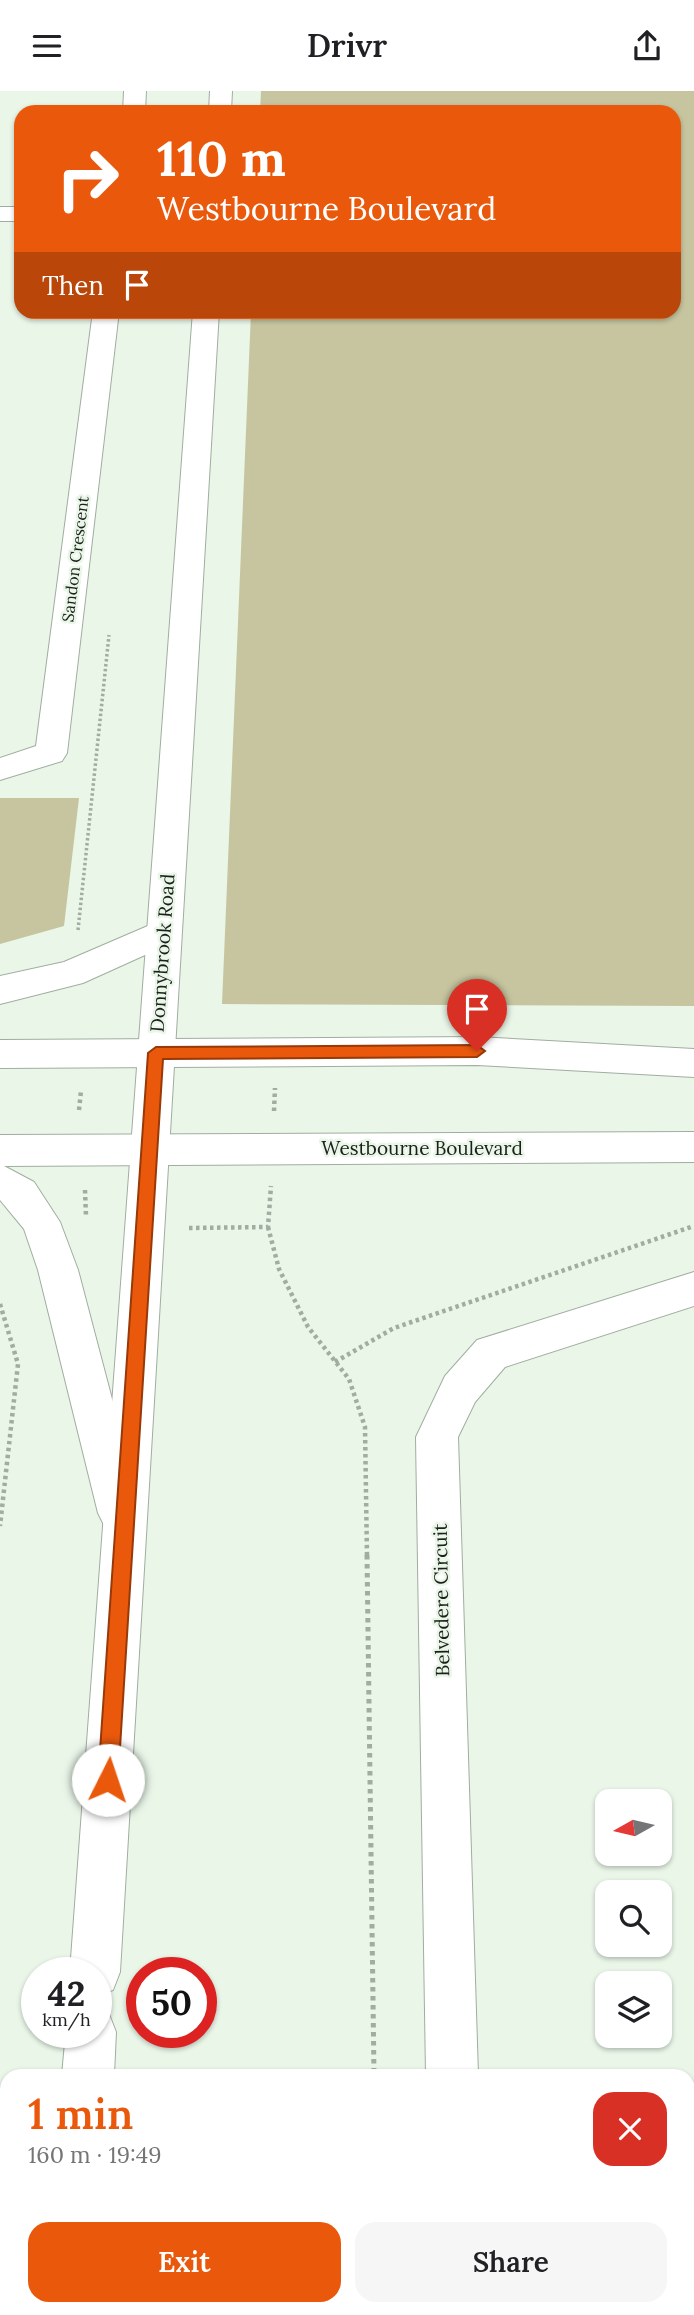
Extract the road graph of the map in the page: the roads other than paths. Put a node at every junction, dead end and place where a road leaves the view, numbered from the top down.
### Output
1 (105, 319) edge
2 (205, 319) edge
3 (0, 769) edge
4 (164, 932) junction
5 (0, 990) edge
6 (156, 1053) junction
7 (0, 1054) edge
8 (694, 1063) edge
9 (694, 1147) edge
10 (150, 1149) junction
11 (0, 1151) edge
12 (0, 1181) edge
13 (694, 1289) edge
14 (125, 1532) junction
15 (96, 1957) edge
16 (90, 2048) edge
17 (88, 2069) edge
18 (453, 2069) edge

1 - 3 street, Sandon Crescent
2 - 4 street, Donnybrook Road
4 - 5 street
4 - 6 street, Donnybrook Road
6 - 7 street
6 - 8 street
6 - 10 street, Donnybrook Road
9 - 10 street, Westbourne Boulevard
10 - 11 street, Westbourne Boulevard
10 - 14 street, Donnybrook Road
12 - 14 street
13 - 18 street, Belvedere Circuit
14 - 15 street, Donnybrook Road
16 - 17 street

